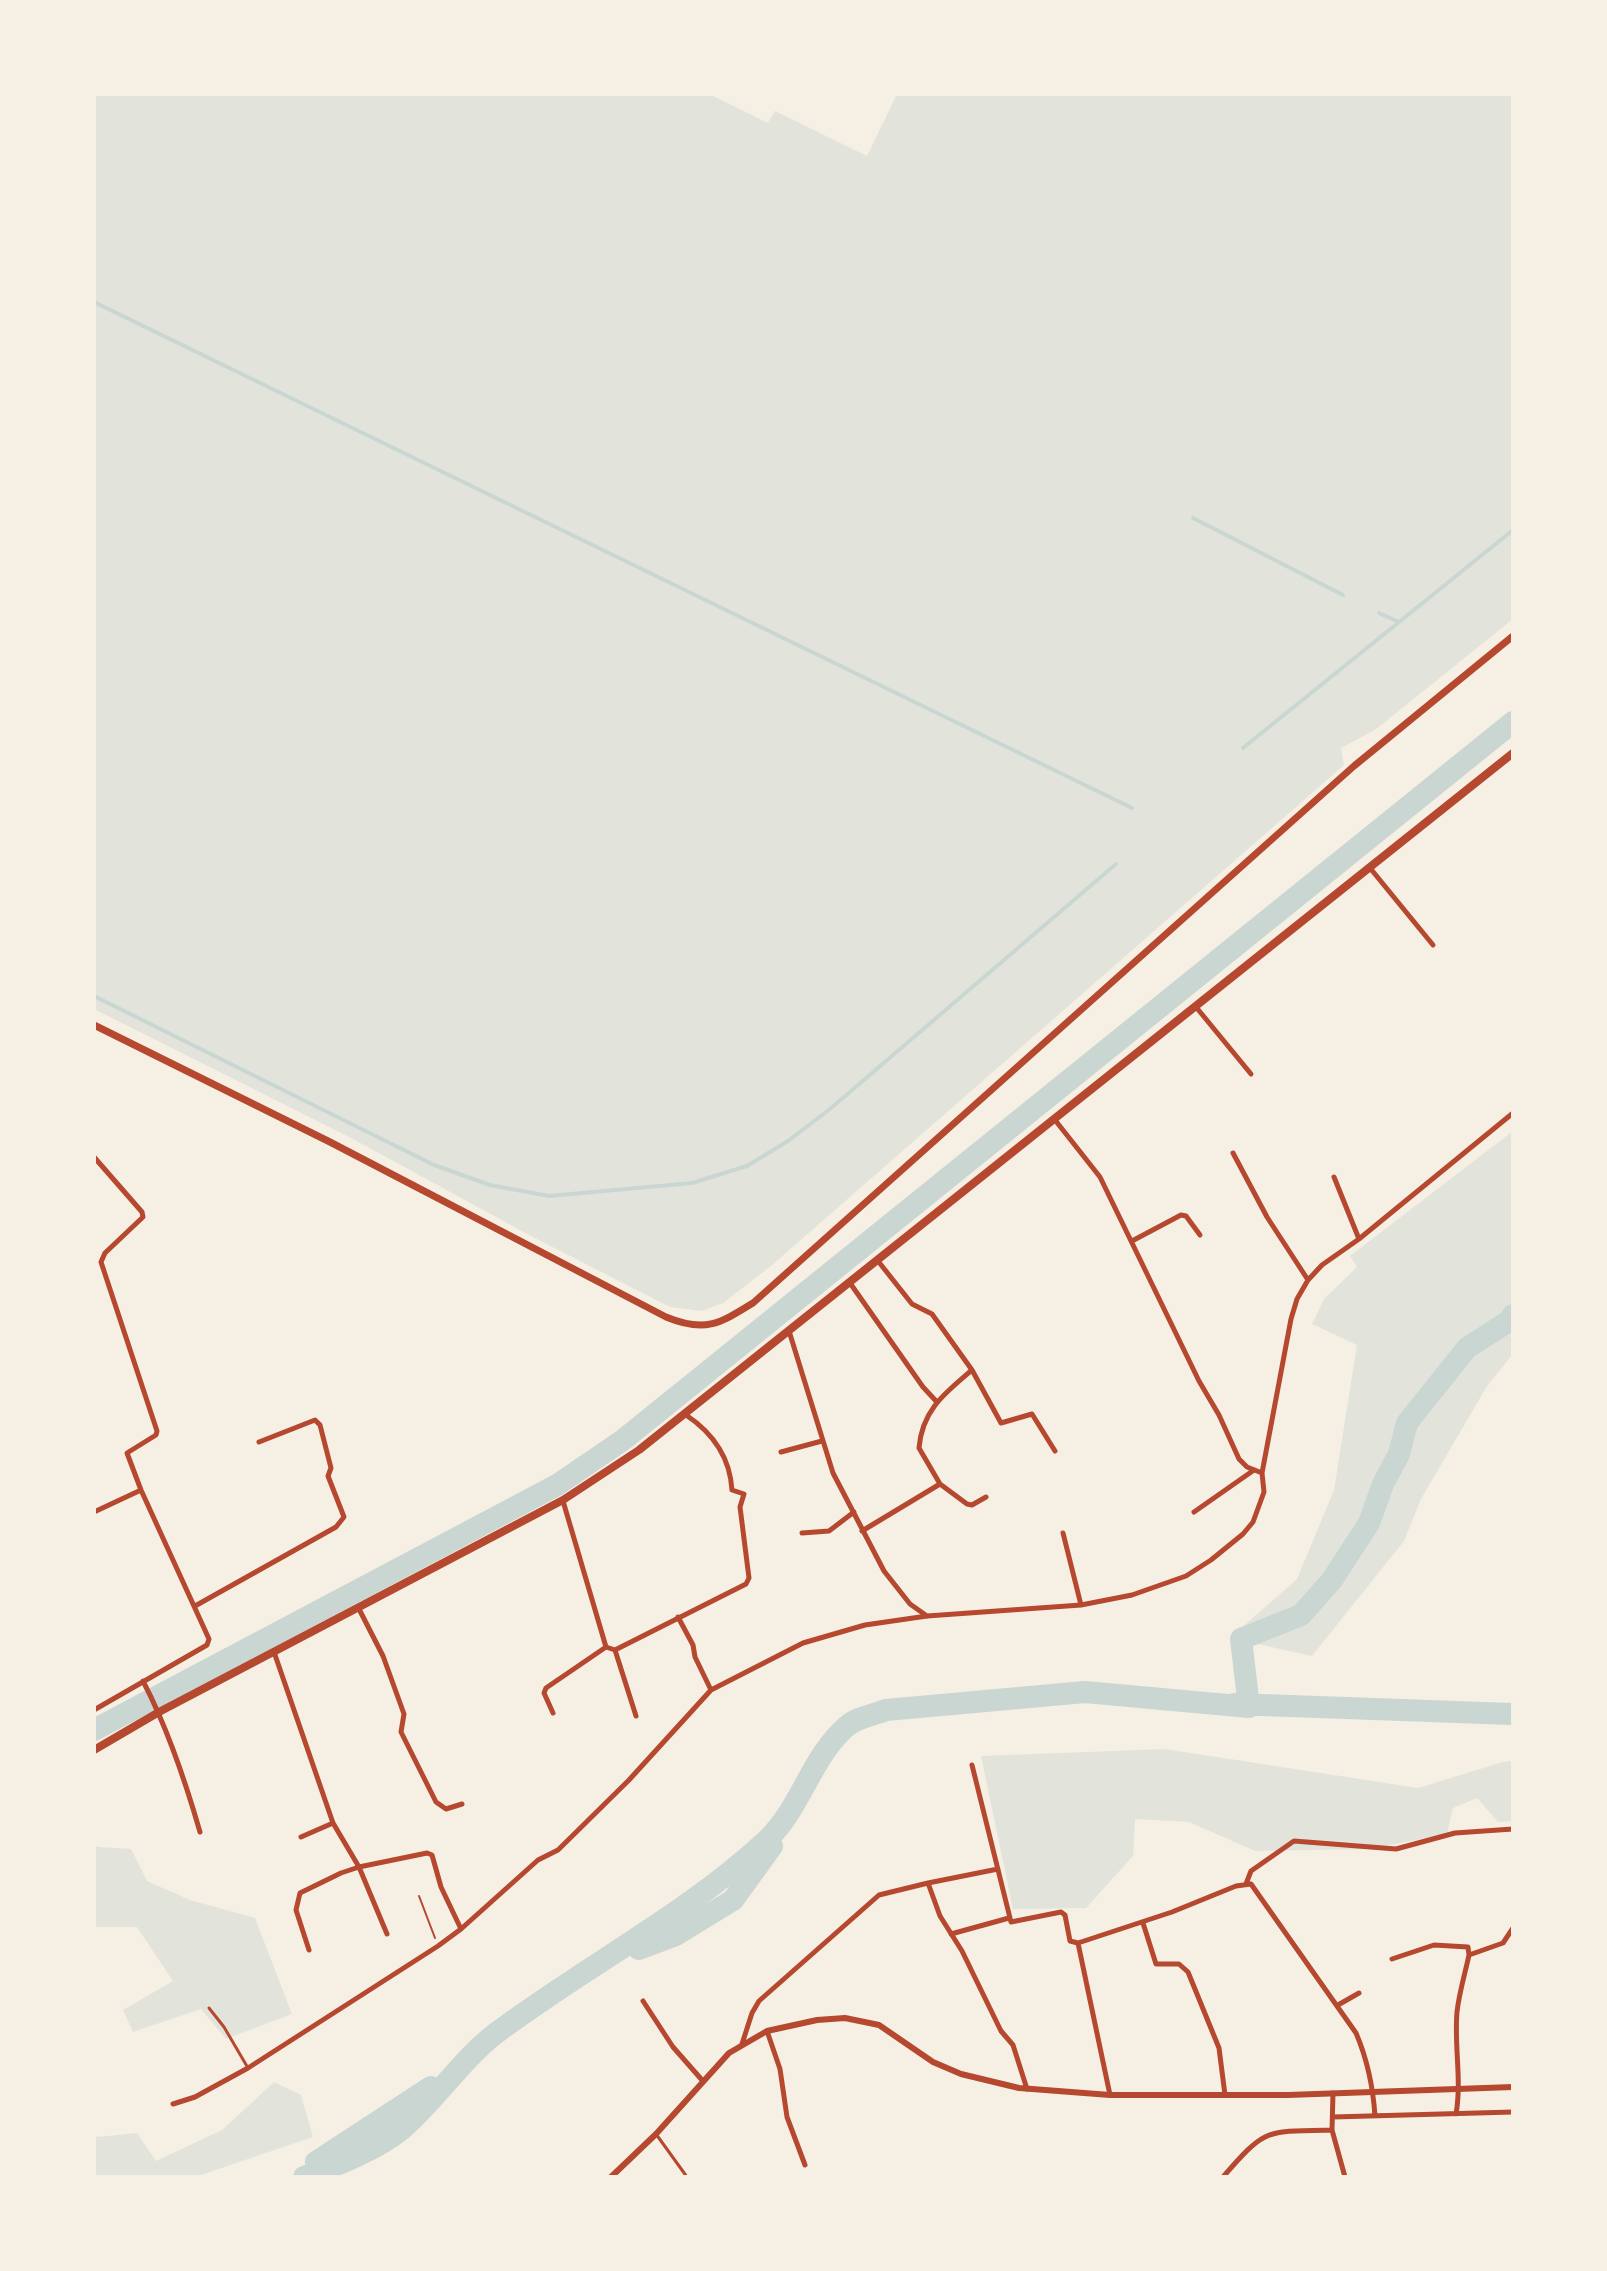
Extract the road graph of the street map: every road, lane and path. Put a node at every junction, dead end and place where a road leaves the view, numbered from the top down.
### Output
1 (1513, 636) edge
2 (1513, 753) edge
3 (1370, 867) junction
4 (1433, 945) dead end
5 (1195, 1006) junction
6 (94, 1025) edge
7 (1251, 1074) dead end
8 (1513, 1113) edge
9 (1053, 1118) junction
10 (1233, 1153) dead end
11 (94, 1157) edge
12 (1334, 1177) dead end
13 (1200, 1235) dead end
14 (1359, 1239) junction
15 (1132, 1241) junction
16 (877, 1260) junction
17 (1308, 1280) junction
18 (850, 1283) junction
19 (789, 1331) junction
20 (972, 1370) junction
21 (936, 1401) junction
22 (686, 1415) junction
23 (822, 1441) junction
24 (259, 1442) dead end
25 (1055, 1451) dead end
26 (781, 1452) dead end
27 (1254, 1470) junction
28 (1262, 1473) junction
29 (940, 1484) junction
30 (141, 1490) junction
31 (986, 1497) dead end
32 (563, 1500) junction
33 (94, 1512) edge
34 (854, 1512) junction
35 (1194, 1512) dead end
36 (862, 1531) junction
37 (802, 1533) dead end
38 (1063, 1533) dead end
39 (1081, 1605) junction
40 (195, 1606) junction
41 (358, 1607) junction
42 (927, 1616) junction
43 (678, 1617) junction
44 (606, 1647) junction
45 (615, 1650) junction
46 (273, 1651) junction
47 (143, 1681) junction
48 (711, 1690) junction
49 (157, 1709) junction
50 (94, 1710) edge
51 (553, 1713) dead end
52 (636, 1716) dead end
53 (94, 1750) edge
54 (972, 1765) dead end
55 (462, 1804) dead end
56 (333, 1823) junction
57 (1513, 1829) edge
58 (200, 1832) dead end
59 (301, 1837) dead end
60 (359, 1867) junction
61 (998, 1869) junction
62 (928, 1883) junction
63 (1246, 1884) junction
64 (419, 1896) dead end
65 (1009, 1918) junction
66 (1143, 1923) junction
67 (1513, 1928) edge
68 (461, 1929) junction
69 (387, 1934) dead end
70 (951, 1934) junction
71 (1078, 1943) junction
72 (438, 1946) junction
73 (309, 1950) dead end
74 (1469, 1955) junction
75 (1392, 1959) dead end
76 (1359, 1993) dead end
77 (643, 2001) dead end
78 (1338, 2005) junction
79 (209, 2008) dead end
80 (767, 2031) junction
81 (742, 2044) junction
82 (248, 2068) junction
83 (702, 2080) junction
84 (1513, 2087) edge
85 (1027, 2089) junction
86 (1333, 2093) junction
87 (1459, 2093) junction
88 (1374, 2094) junction
89 (1110, 2095) junction
90 (1225, 2095) junction
91 (173, 2104) dead end
92 (1456, 2111) junction
93 (1513, 2112) edge
94 (1375, 2113) junction
95 (1333, 2115) junction
96 (1332, 2130) junction
97 (656, 2134) junction
98 (805, 2165) dead end
99 (611, 2177) edge
100 (687, 2177) edge
101 (1223, 2177) edge
102 (1345, 2177) edge

1 - 6 main road
2 - 3 main road
3 - 4 street
3 - 5 main road
5 - 7 street
5 - 9 main road
8 - 14 street
9 - 15 street
9 - 16 main road
10 - 17 street
11 - 30 street
12 - 14 street
13 - 15 street
14 - 17 street
15 - 27 street
16 - 18 main road
16 - 20 street
17 - 28 street
18 - 19 main road
18 - 21 street
19 - 22 main road
19 - 23 street
20 - 21 street
20 - 25 street
21 - 29 street
22 - 32 main road
22 - 43 street
23 - 26 street
23 - 34 street
24 - 40 street
27 - 28 street
27 - 35 street
28 - 39 street
29 - 31 street
29 - 36 street
30 - 33 street
30 - 40 street
32 - 41 main road
32 - 44 street
34 - 36 street
34 - 37 street
36 - 42 street
38 - 39 street
39 - 42 street
40 - 47 street
41 - 46 main road
41 - 55 street
42 - 48 street
43 - 45 street
43 - 48 street
44 - 45 street
44 - 51 street
45 - 52 street
46 - 49 main road
46 - 56 street
47 - 49 street
47 - 50 street
48 - 68 street
49 - 53 main road
49 - 58 street
54 - 61 street
56 - 59 street
56 - 60 street
57 - 63 street
60 - 68 street
60 - 69 street
60 - 73 street
61 - 62 street
61 - 65 street
62 - 70 street
62 - 81 street
63 - 66 street
63 - 78 street
64 - 72 path
65 - 70 street
65 - 71 street
66 - 71 street
66 - 90 street
67 - 74 street
68 - 72 street
70 - 85 street
71 - 89 street
72 - 82 street
74 - 75 street
74 - 87 street
76 - 78 street
77 - 83 street
78 - 88 street
79 - 82 lane
80 - 81 street
80 - 85 street
80 - 98 street
81 - 83 street
82 - 91 street
83 - 97 street
84 - 87 street
85 - 89 street
86 - 88 street
86 - 90 street
86 - 95 street
87 - 88 street
87 - 92 street
88 - 94 street
89 - 90 street
92 - 93 street
92 - 94 street
94 - 95 street
95 - 96 street
96 - 101 street
96 - 102 street
97 - 99 street
97 - 100 lane

